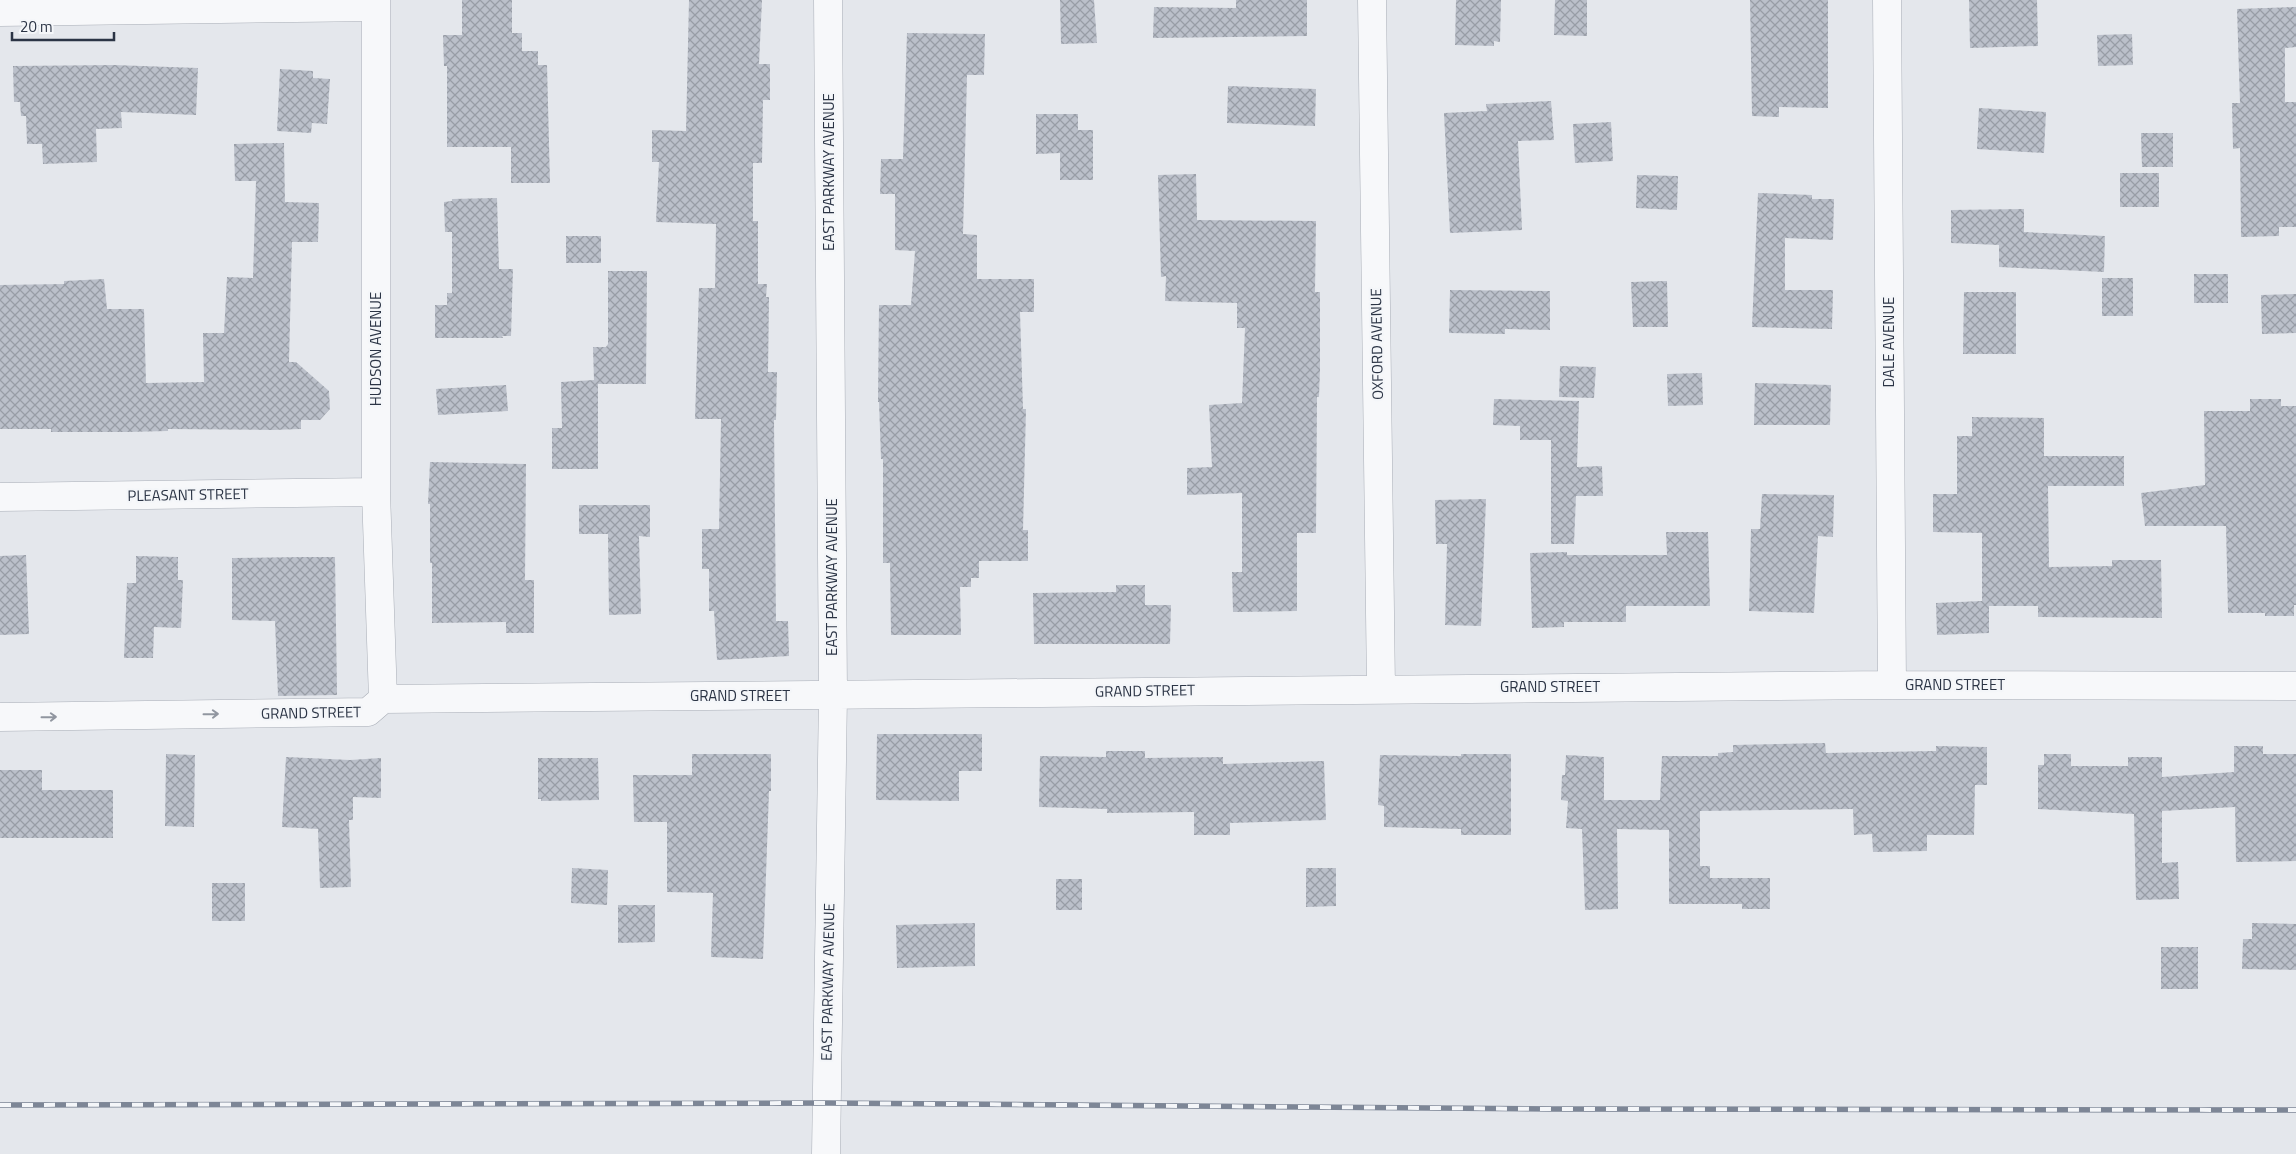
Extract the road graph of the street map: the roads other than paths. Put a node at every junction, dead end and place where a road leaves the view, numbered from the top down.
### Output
1 (828, 0) edge
2 (1372, 0) edge
3 (1886, 0) edge
4 (376, 3) edge
5 (0, 12) edge
6 (376, 492) junction
7 (0, 497) edge
8 (1892, 685) junction
9 (2296, 686) edge
10 (1381, 689) junction
11 (833, 695) junction
12 (383, 699) junction
13 (0, 717) edge
14 (826, 1154) edge

1 - 11 street, EAST PARKWAY AVENUE
2 - 10 street, OXFORD AVENUE
3 - 8 street, DALE AVENUE
4 - 5 street
4 - 6 street, HUDSON AVENUE
6 - 7 street, PLEASANT STREET
6 - 12 street, HUDSON AVENUE
8 - 9 street, GRAND STREET
8 - 10 street, GRAND STREET
10 - 11 street, GRAND STREET
11 - 12 street, GRAND STREET
11 - 14 street, EAST PARKWAY AVENUE
13 -> 12 street, GRAND STREET

